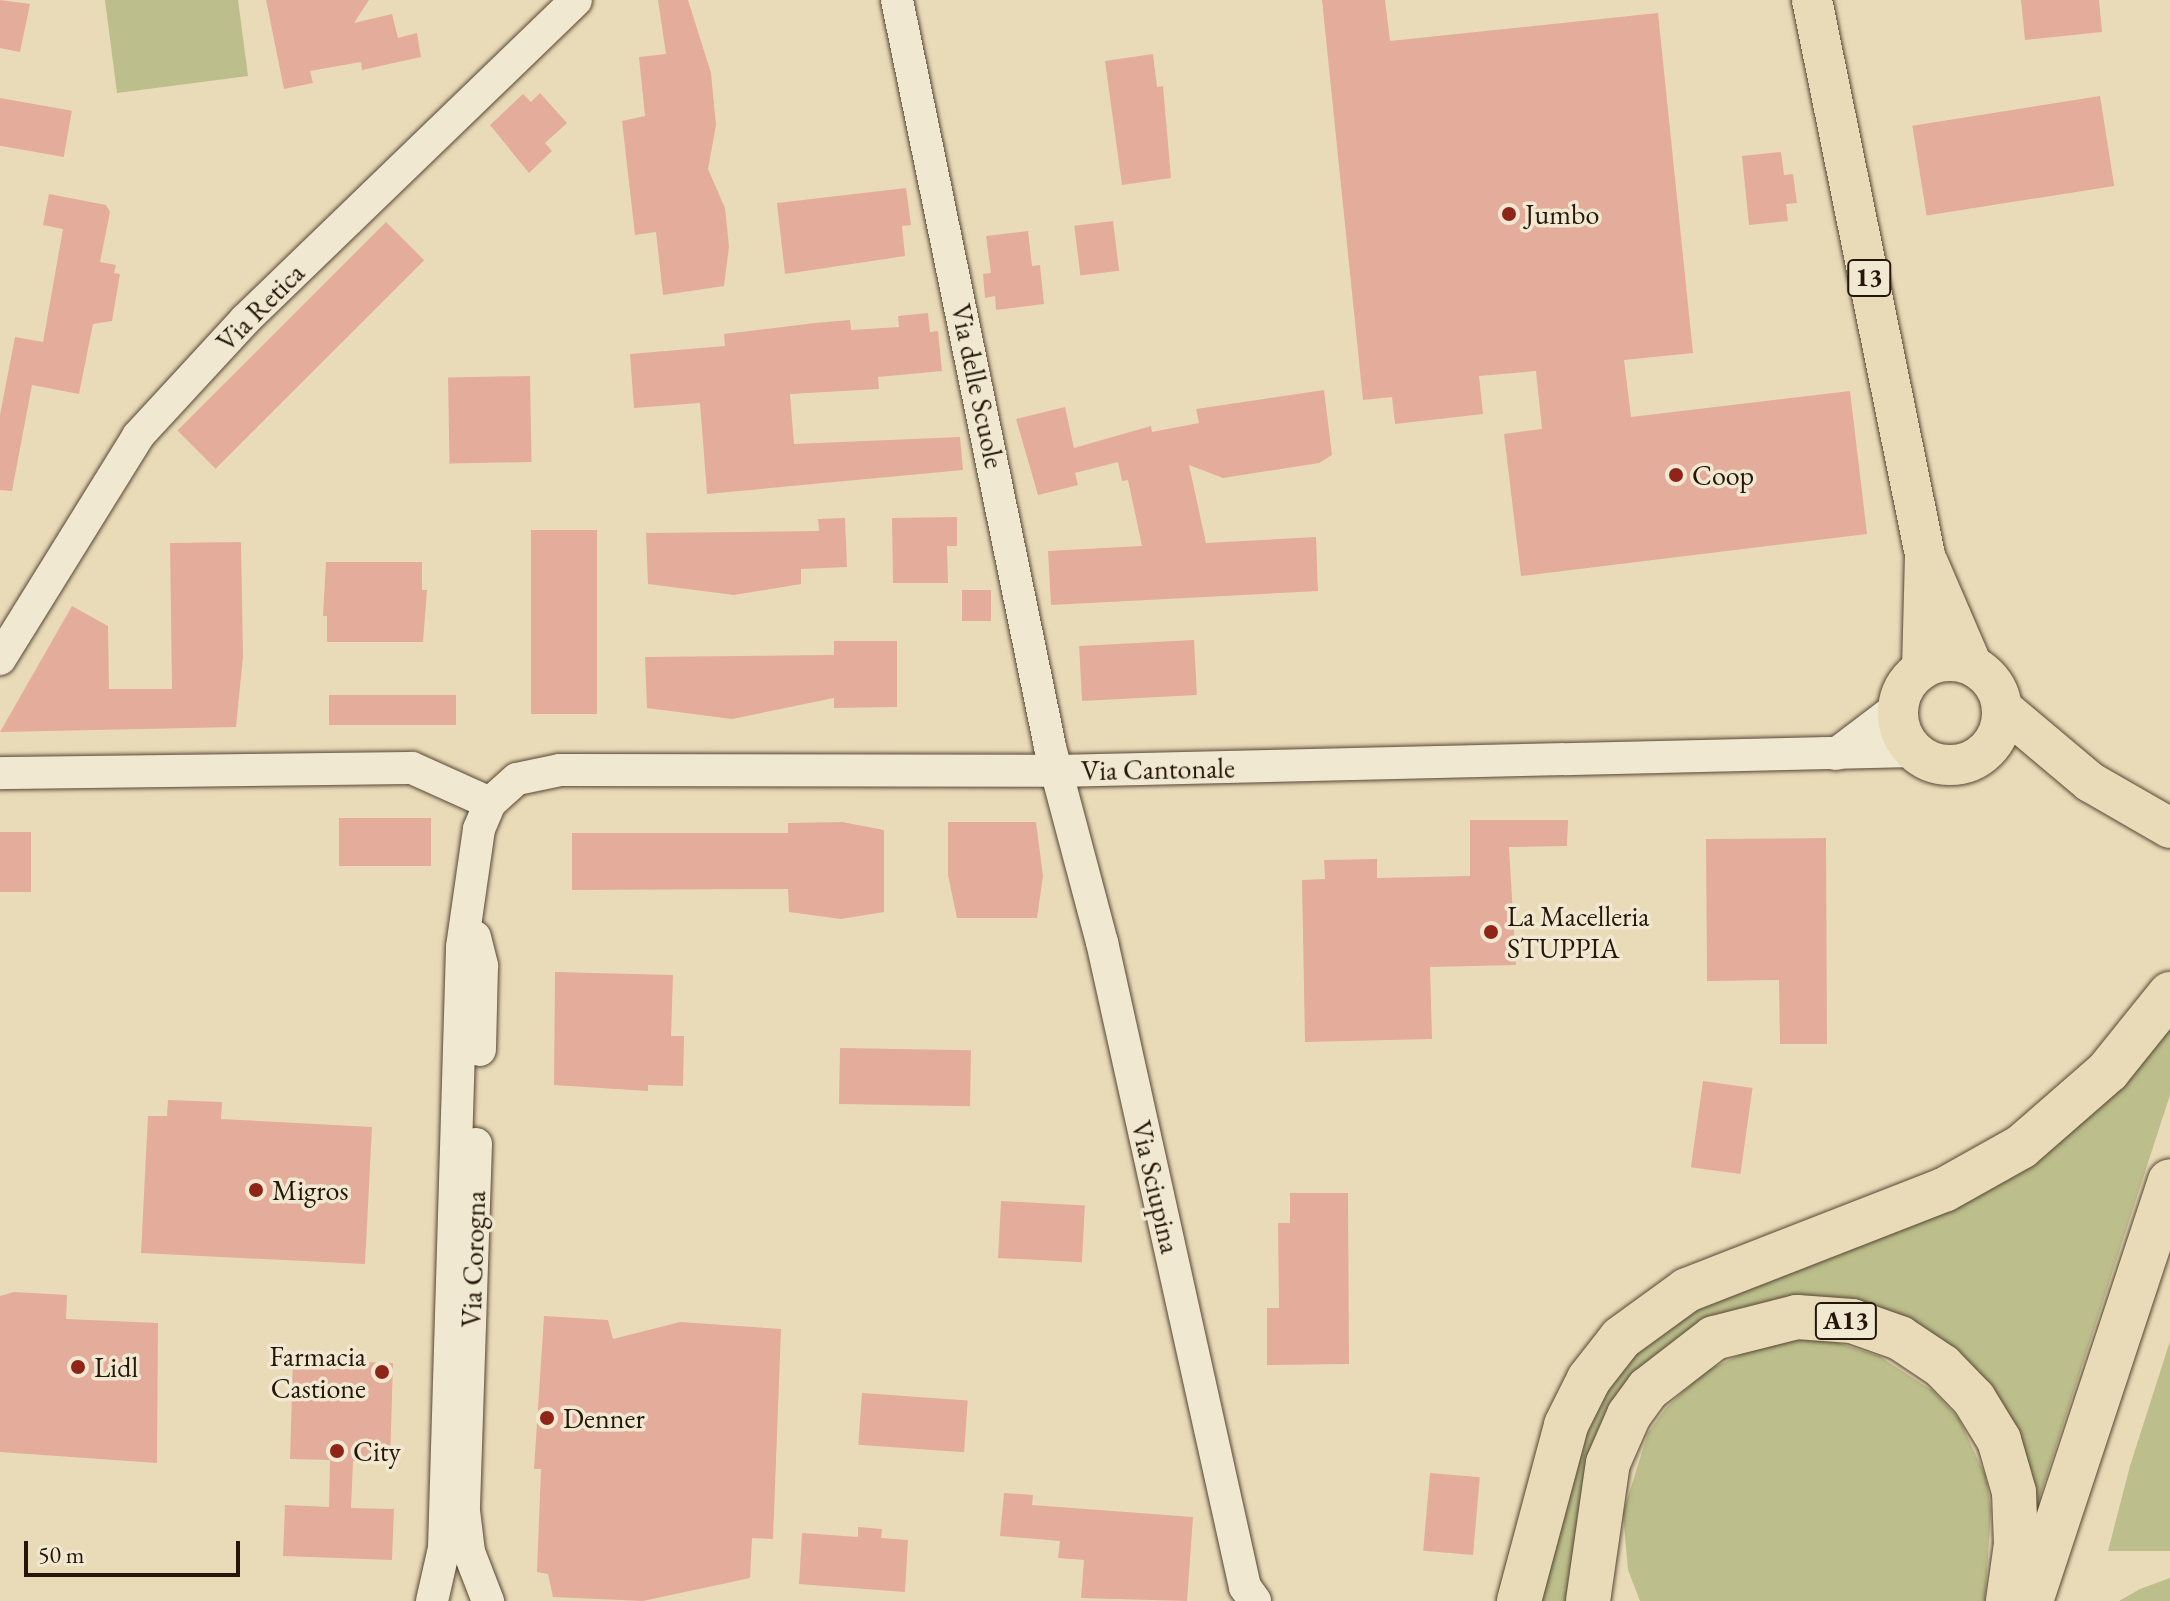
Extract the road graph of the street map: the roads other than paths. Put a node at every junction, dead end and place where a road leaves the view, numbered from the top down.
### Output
1 (576, 0) edge
2 (897, 0) edge
3 (1812, 0) edge
4 (1925, 555) junction
5 (0, 659) edge
6 (1972, 665) junction
7 (1922, 669) junction
8 (1898, 707) junction
9 (2002, 708) junction
10 (1914, 751) junction
11 (1984, 752) junction
12 (1836, 754) junction
13 (1057, 771) junction
14 (0, 773) edge
15 (2090, 782) junction
16 (490, 803) junction
17 (2170, 828) edge
18 (470, 915) junction
19 (2170, 994) edge
20 (2170, 1181) edge
21 (2170, 1265) edge
22 (1597, 1525) junction
23 (1519, 1600) edge
24 (432, 1601) edge
25 (488, 1601) edge
26 (1255, 1601) edge
27 (1588, 1601) edge
28 (1615, 1601) edge
29 (2008, 1601) edge
30 (2031, 1601) edge
31 (2057, 1601) edge

1 - 5 street, Via Retica
2 - 13 street, Via delle Scuole
3 - 4 main road, 13
4 - 6 main road, 13
4 - 7 main road, 13
6 - 7 main road
6 - 9 main road
7 - 8 main road
8 - 10 main road
8 - 12 street
9 - 11 main road
9 - 15 main road
10 - 11 main road
10 - 12 street, Via Cantonale
11 - 15 main road
12 - 13 street, Via Cantonale
13 - 16 street, Via Cantonale
13 - 26 street, Via Sciupina
14 - 16 street
15 - 17 main road
16 - 18 street, Via Corogna
18 - 24 street, Via Corogna
18 - 25 street, Via Corogna
19 - 23 highway
20 - 30 highway
21 - 31 highway
22 - 27 highway, A13
22 - 28 highway, A13
22 - 29 highway, A13

